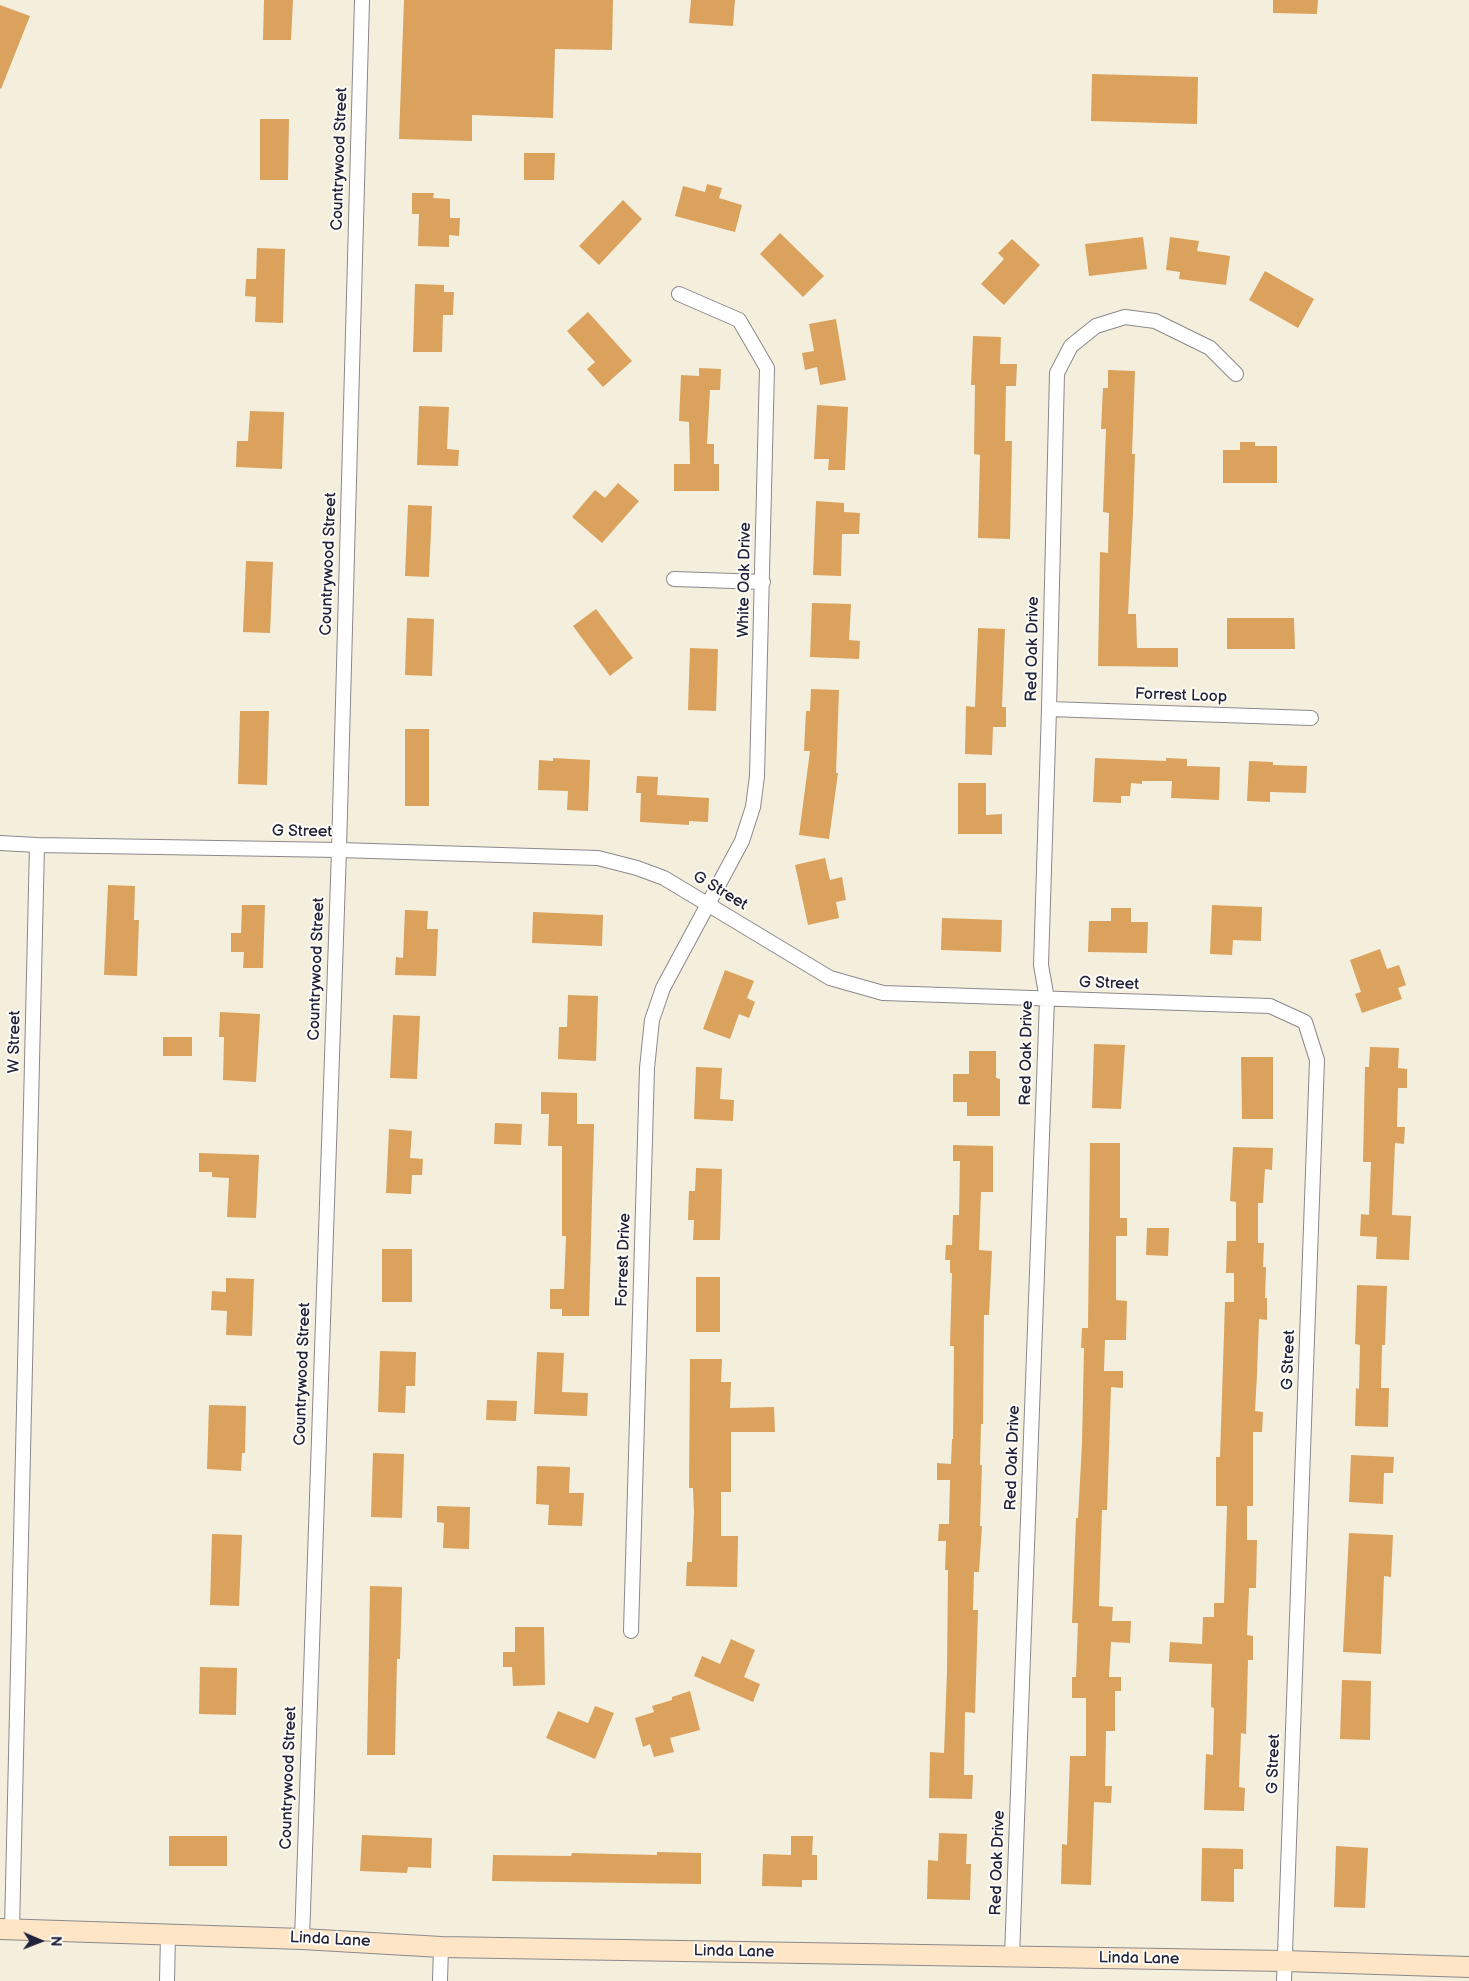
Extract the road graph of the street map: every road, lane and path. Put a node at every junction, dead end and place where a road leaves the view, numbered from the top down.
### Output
1 (362, 0) edge
2 (679, 294) dead end
3 (1236, 374) dead end
4 (674, 579) dead end
5 (763, 582) junction
6 (1049, 709) junction
7 (1311, 718) dead end
8 (0, 843) edge
9 (37, 845) junction
10 (339, 850) junction
11 (709, 905) junction
12 (1047, 999) junction
13 (631, 1631) dead end
14 (6, 1929) edge
15 (168, 1935) junction
16 (302, 1939) junction
17 (441, 1946) junction
18 (1012, 1956) junction
19 (1469, 1967) edge
20 (1284, 1971) edge
21 (167, 1981) edge
22 (440, 1981) edge

1 - 10 street, Countrywood Street
2 - 5 street, White Oak Drive
3 - 6 street, Red Oak Drive
4 - 5 street
5 - 11 street, White Oak Drive
6 - 7 street, Forrest Loop
6 - 12 street, Red Oak Drive
8 - 9 street, G Street
9 - 10 street, G Street
9 - 14 street, W Street
10 - 11 street, G Street
10 - 16 street, Countrywood Street
11 - 12 street, G Street
11 - 13 street, Forrest Drive
12 - 18 street, Red Oak Drive
12 - 20 street, G Street
14 - 15 street, Linda Lane
15 - 16 street, Linda Lane
15 - 21 street
16 - 17 street, Linda Lane
17 - 18 street, Linda Lane
17 - 22 street
18 - 20 street, Linda Lane
19 - 20 street, Linda Lane

